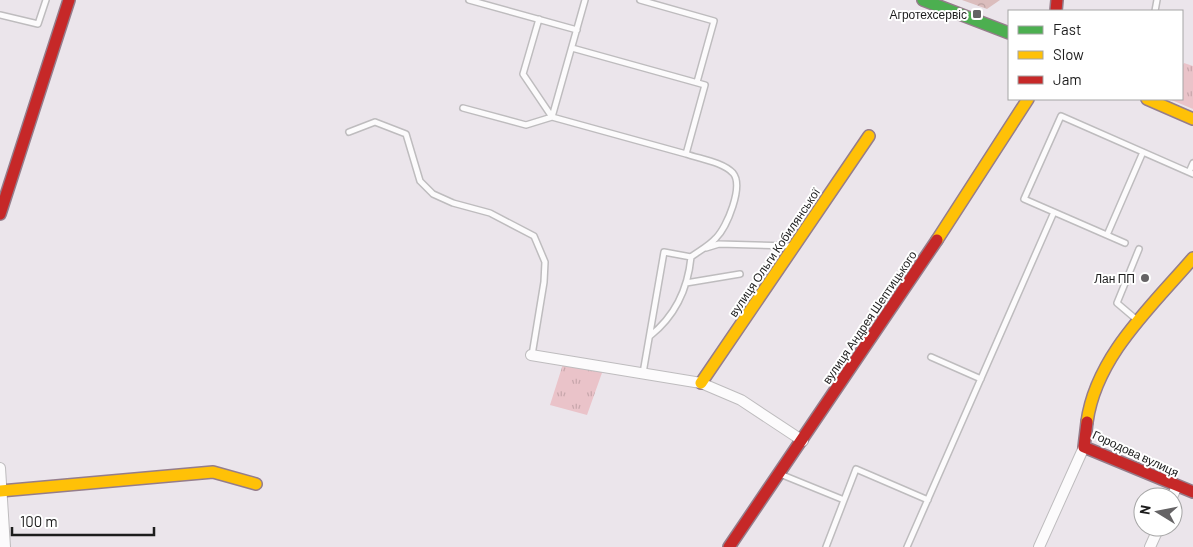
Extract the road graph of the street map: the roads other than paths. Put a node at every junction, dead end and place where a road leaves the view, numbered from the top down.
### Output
1 (46, 0) edge
2 (69, 0) edge
3 (469, 0) edge
4 (585, 0) edge
5 (640, 0) edge
6 (923, 0) edge
7 (944, 4) edge
8 (0, 15) edge
9 (539, 19) junction
10 (577, 30) junction
11 (1008, 33) edge
12 (572, 48) junction
13 (697, 82) junction
14 (1027, 100) edge
15 (1149, 100) edge
16 (463, 108) dead end
17 (552, 117) junction
18 (1193, 119) edge
19 (349, 132) dead end
20 (869, 136) dead end
21 (1143, 152) junction
22 (686, 154) junction
23 (1193, 163) edge
24 (1191, 173) edge
25 (1054, 212) junction
26 (0, 214) edge
27 (1107, 235) junction
28 (1125, 243) dead end
29 (797, 246) junction
30 (703, 249) junction
31 (1139, 249) dead end
32 (691, 257) junction
33 (1192, 260) edge
34 (740, 274) dead end
35 (686, 283) junction
36 (1140, 322) junction
37 (650, 336) junction
38 (532, 355) joint
39 (932, 357) dead end
40 (643, 374) junction
41 (981, 379) junction
42 (701, 383) junction
43 (803, 441) junction
44 (1084, 447) junction
45 (0, 468) edge
46 (776, 473) junction
47 (0, 482) edge
48 (256, 484) dead end
49 (1177, 486) joint
50 (0, 491) edge
51 (1193, 492) edge
52 (844, 500) junction
53 (928, 500) junction
54 (4, 547) edge
55 (729, 547) edge
56 (826, 547) edge
57 (908, 547) edge
58 (1039, 547) edge

1 - 8 lane
2 - 26 street
3 - 9 lane
4 - 10 lane
5 - 13 lane
6 - 7 street
7 - 11 street
9 - 10 lane
9 - 17 lane
10 - 12 lane
12 - 13 lane
12 - 17 lane
13 - 22 lane
14 - 43 street, вулиця Андрея Шептицького
15 - 18 street
16 - 17 lane
17 - 22 lane
19 - 38 lane
20 - 29 street, вулиця Ольги Кобилянської
21 - 24 lane
21 - 25 lane
21 - 27 lane
22 - 30 lane
23 - 24 lane
25 - 27 lane
25 - 41 lane
27 - 28 lane
29 - 30 lane
29 - 42 street, вулиця Ольги Кобилянської
30 - 32 lane
31 - 36 lane
32 - 35 lane
32 - 37 lane
33 - 36 street, Городова вулиця
34 - 35 lane
35 - 37 lane
36 - 44 street, Городова вулиця
37 - 40 lane
38 - 40 street
39 - 41 lane
40 - 42 street
41 - 53 lane
42 - 43 street
43 - 46 street, вулиця Андрея Шептицького
44 - 49 street, Городова вулиця
44 - 58 street
45 - 47 street
46 - 52 lane
46 - 55 street, вулиця Андрея Шептицького
47 - 50 street
48 - 50 street
49 - 51 street
50 - 54 street
52 - 53 lane
52 - 56 lane
53 - 57 lane

